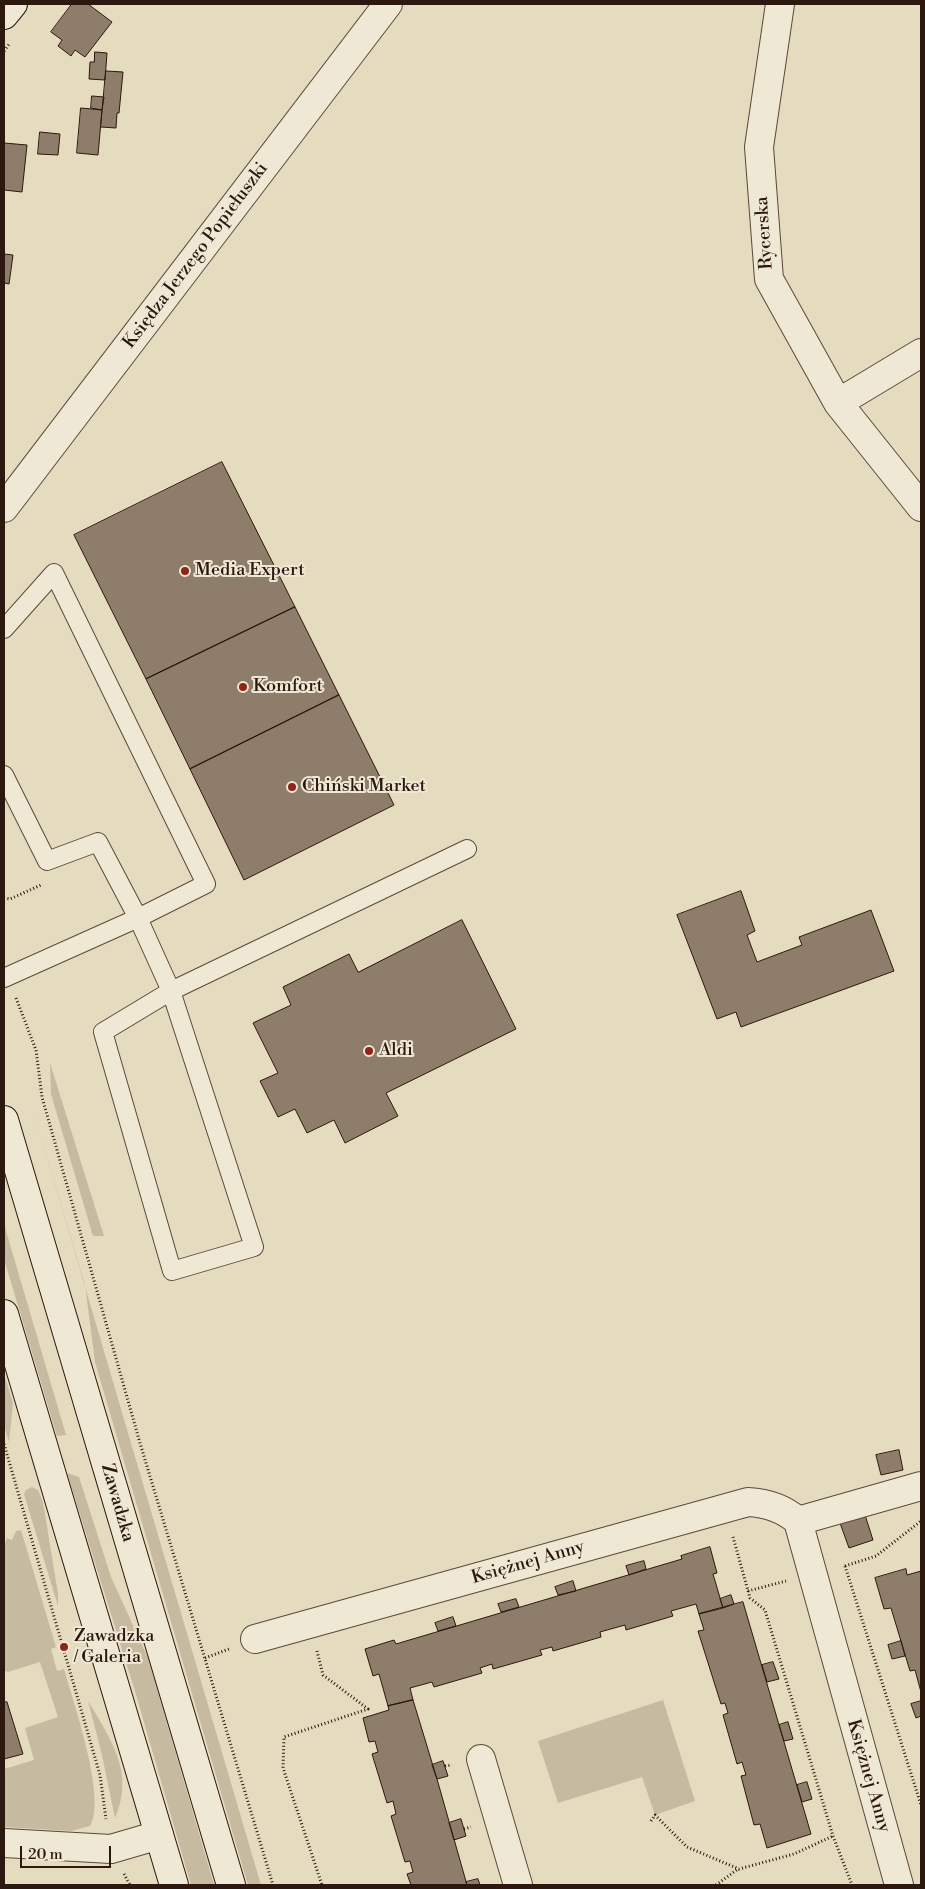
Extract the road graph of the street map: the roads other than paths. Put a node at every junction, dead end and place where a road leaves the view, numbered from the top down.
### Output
1 (13, 4) edge
2 (388, 4) edge
3 (780, 4) edge
4 (4, 15) edge
5 (921, 353) edge
6 (838, 403) junction
7 (921, 507) edge
8 (4, 508) edge
9 (4, 629) edge
10 (4, 775) edge
11 (467, 849) dead end
12 (138, 918) junction
13 (6, 977) edge
14 (171, 991) junction
15 (4, 1120) edge
16 (4, 1314) edge
17 (921, 1486) edge
18 (798, 1521) junction
19 (255, 1639) dead end
20 (481, 1759) dead end
21 (159, 1835) junction
22 (4, 1843) edge
23 (174, 1885) edge
24 (230, 1885) edge
25 (518, 1885) edge
26 (899, 1885) edge

1 - 4 street
2 - 8 street, Księdza Jerzego Popiełuszki
3 - 6 street, Rycerska
5 - 6 street
6 - 7 street, Rycerska
9 - 12 lane
10 - 12 lane
11 - 14 lane
12 - 13 lane
12 - 14 lane
14 - 14 lane
15 - 24 street, Zawadzka
16 - 21 street
17 - 18 street
18 - 19 street, Księżnej Anny
18 - 26 street, Księżnej Anny
20 - 25 street
21 - 22 street
21 - 23 street

